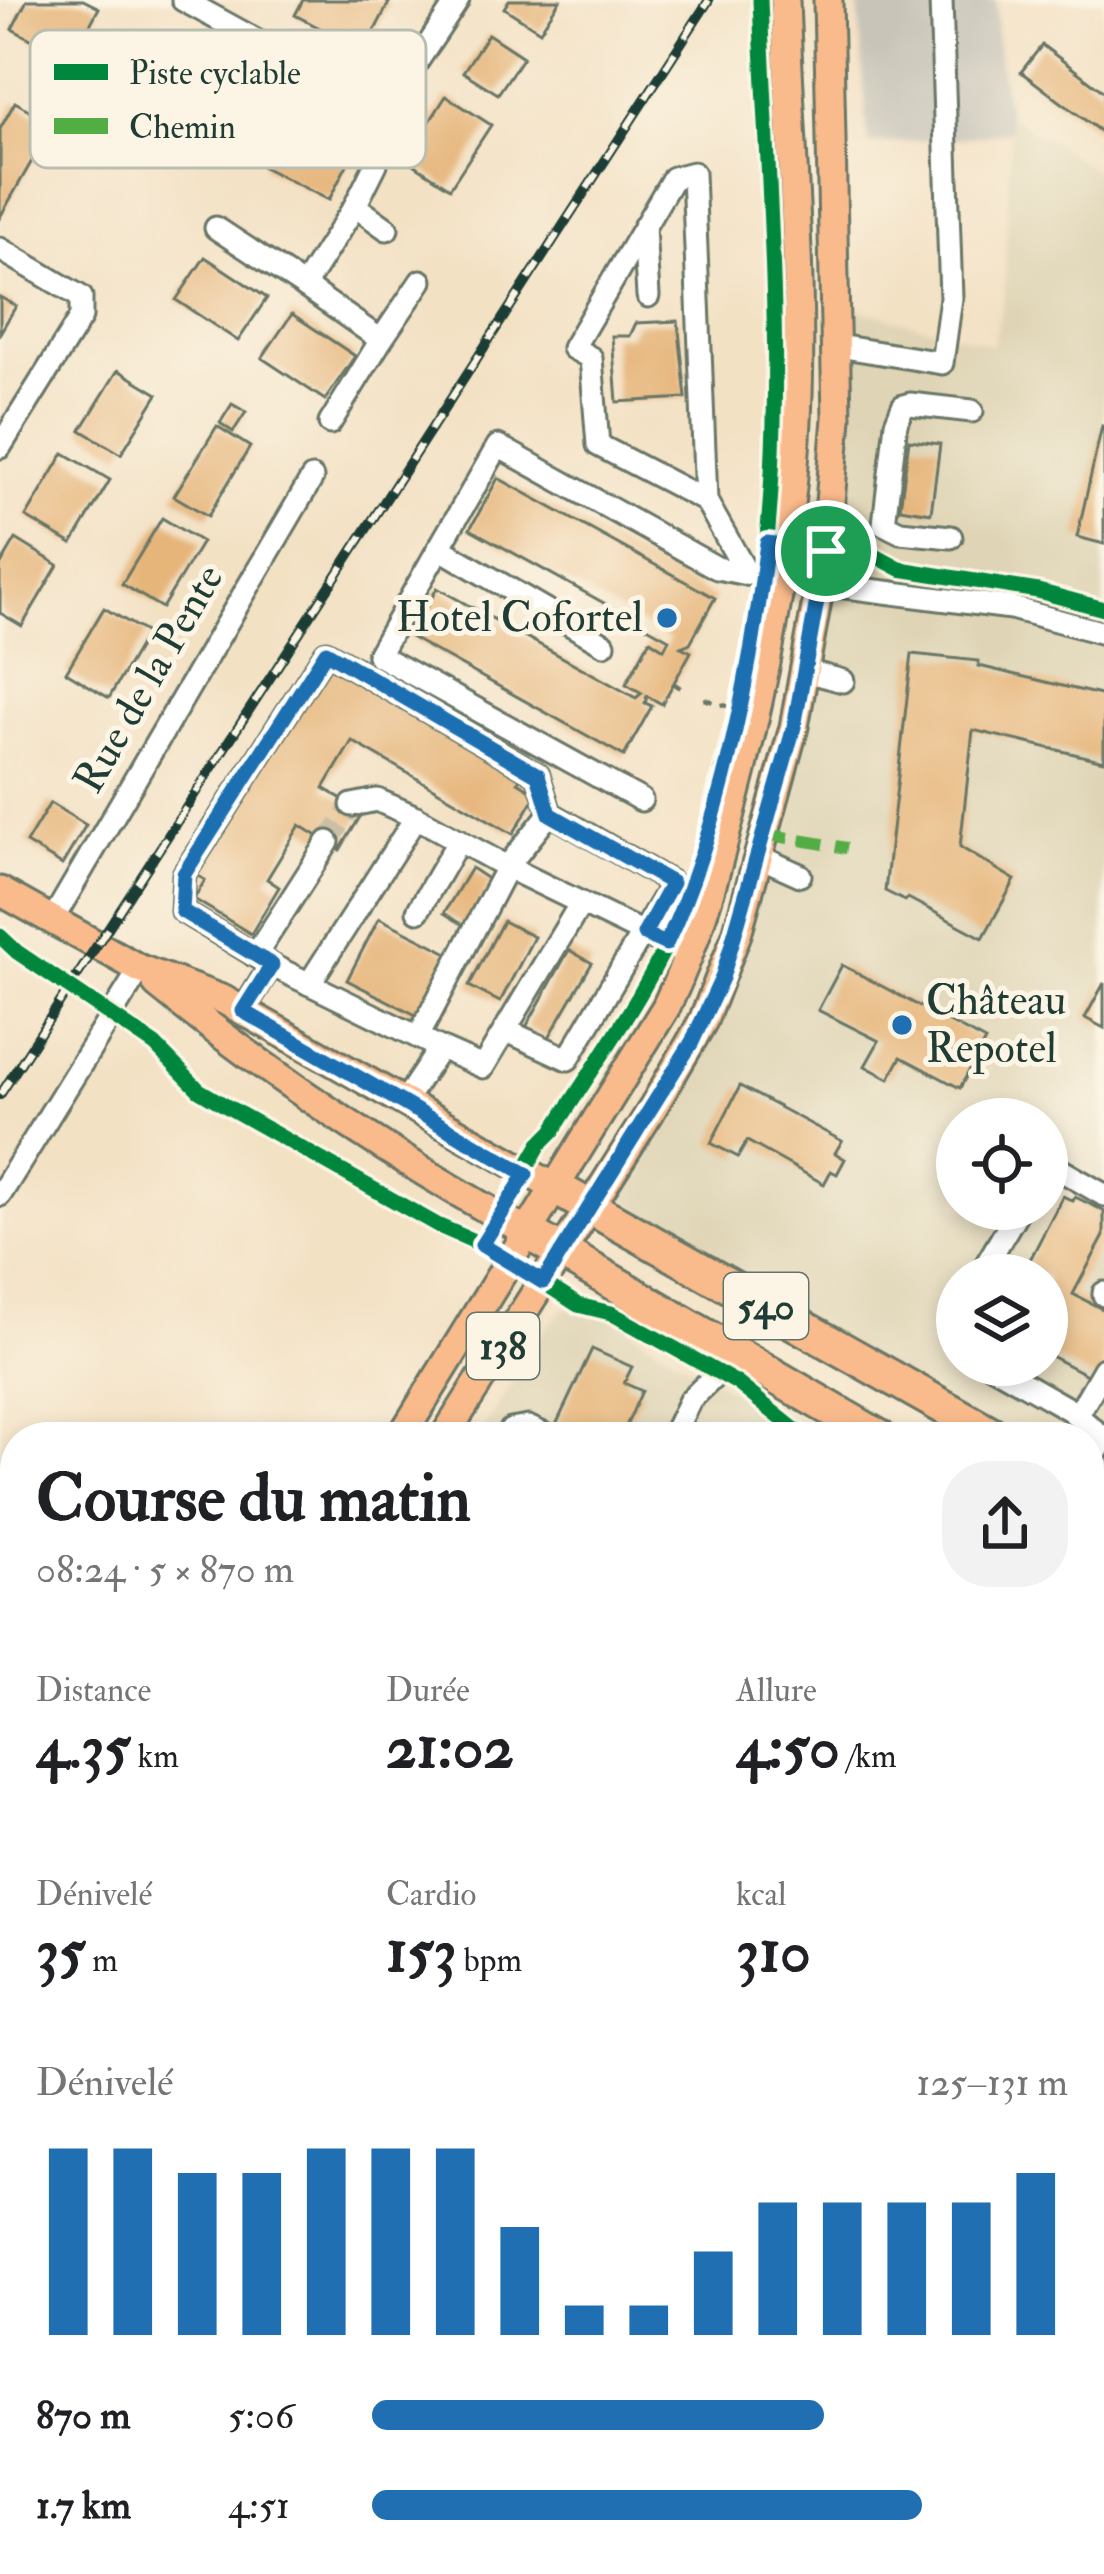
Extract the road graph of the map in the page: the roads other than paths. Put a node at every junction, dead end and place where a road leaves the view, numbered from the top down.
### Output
1 (183, 0) edge
2 (458, 0) edge
3 (784, 0) edge
4 (828, 0) edge
5 (941, 0) edge
6 (238, 30) edge
7 (426, 48) edge
8 (374, 168) edge
9 (355, 206) junction
10 (644, 227) junction
11 (216, 228) dead end
12 (387, 229) dead end
13 (0, 249) edge
14 (421, 281) dead end
15 (304, 286) junction
16 (648, 296) dead end
17 (381, 340) junction
18 (838, 346) junction
19 (972, 411) dead end
20 (330, 423) dead end
21 (0, 447) edge
22 (312, 478) dead end
23 (706, 501) junction
24 (951, 537) dead end
25 (440, 548) junction
26 (783, 579) junction
27 (821, 583) junction
28 (1104, 633) edge
29 (604, 644) dead end
30 (806, 671) junction
31 (843, 680) dead end
32 (641, 800) dead end
33 (352, 806) dead end
34 (550, 814) junction
35 (416, 817) junction
36 (459, 841) junction
37 (328, 842) tunnel mouth
38 (758, 856) junction
39 (507, 867) junction
40 (800, 874) dead end
41 (0, 891) edge
42 (581, 903) junction
43 (418, 911) dead end
44 (53, 920) junction
45 (644, 934) junction
46 (690, 956) junction
47 (263, 960) junction
48 (140, 969) junction
49 (309, 984) junction
50 (243, 1011) junction
51 (505, 1030) junction
52 (418, 1037) junction
53 (440, 1048) junction
54 (404, 1102) junction
55 (1068, 1174) edge
56 (554, 1187) junction
57 (0, 1195) edge
58 (1104, 1195) edge
59 (590, 1208) junction
60 (527, 1232) junction
61 (561, 1254) junction
62 (729, 1351) junction
63 (1104, 1369) edge
64 (1026, 1386) edge
65 (1077, 1416) junction
66 (410, 1422) edge
67 (461, 1422) edge
68 (679, 1422) edge
69 (853, 1422) edge
70 (971, 1422) edge
71 (1084, 1422) edge

1 - 6 street
2 - 7 street
3 - 26 main road
4 - 18 main road
5 - 18 street
8 - 9 street
9 - 12 street
9 - 15 street
10 - 16 street
10 - 23 street
10 - 23 street
11 - 15 street
13 - 21 street
14 - 17 street
15 - 17 street
17 - 20 street
18 - 27 main road
19 - 24 street
22 - 44 street, Rue de la Pente
23 - 25 street
25 - 29 street
25 - 32 street
26 - 27 street
26 - 46 main road
27 - 28 street
27 - 30 main road
30 - 31 street
30 - 38 main road, 138
33 - 35 street
34 - 39 street
34 - 45 street
34 - 47 street
35 - 36 street
35 - 49 street
36 - 39 street
36 - 43 street
37 - 47 street
38 - 40 street
38 - 59 main road, 138
39 - 42 street
39 - 52 street
41 - 44 main road
42 - 45 street
42 - 51 street
44 - 48 main road
45 - 46 street
45 - 51 street
46 - 56 main road
47 - 49 street
47 - 50 street
48 - 50 main road
48 - 57 street
48 - 60 main road
49 - 52 street
50 - 54 main road
51 - 53 street
52 - 53 street
53 - 54 street
54 - 56 main road
55 - 58 street
56 - 59 highway, 540
56 - 60 main road
59 - 61 main road, 138
59 - 70 highway, 540
60 - 61 highway, 540
60 - 66 main road
61 - 62 highway, 540
61 - 67 main road, 138
62 - 68 street
62 - 69 highway, 540
63 - 65 street
64 - 65 street
65 - 71 street

